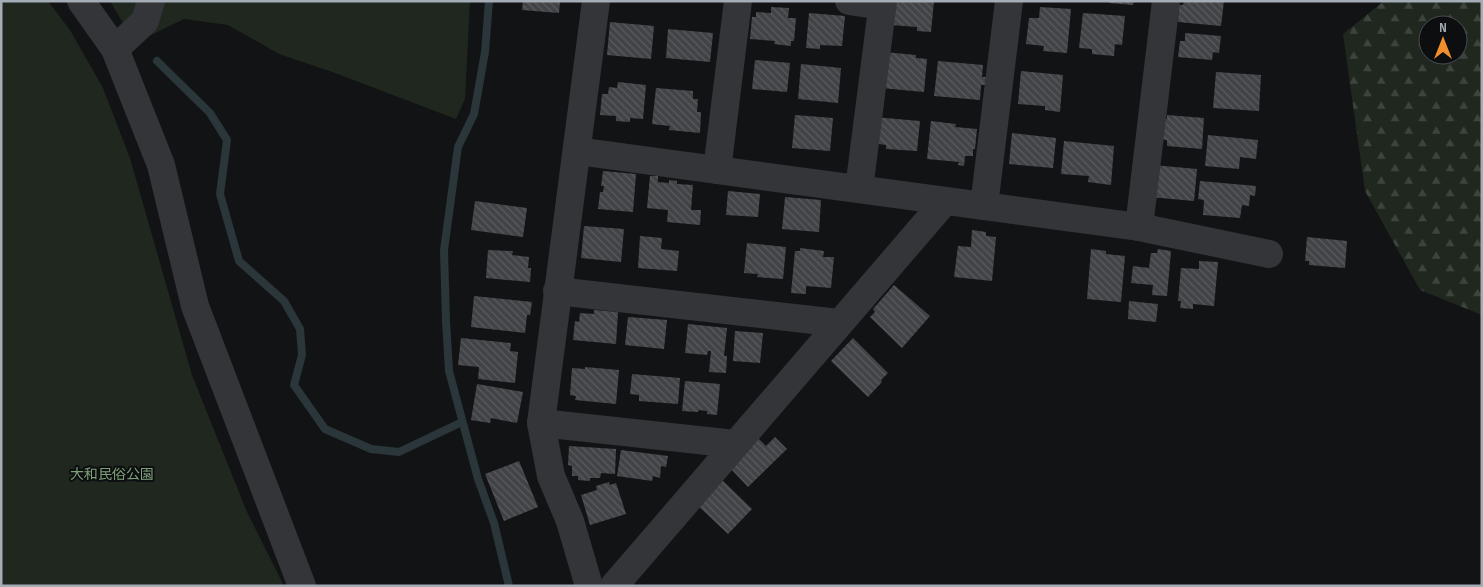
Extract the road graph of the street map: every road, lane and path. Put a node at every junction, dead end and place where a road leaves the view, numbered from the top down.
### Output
1 (81, 1) edge
2 (151, 1) edge
3 (596, 1) edge
4 (738, 1) edge
5 (849, 1) edge
6 (1009, 1) edge
7 (1166, 1) edge
8 (882, 4) edge
9 (116, 49) junction
10 (577, 151) junction
11 (717, 170) junction
12 (859, 189) junction
13 (945, 201) junction
14 (984, 206) junction
15 (1139, 227) junction
16 (1269, 254) dead end
17 (557, 291) junction
18 (839, 323) junction
19 (541, 423) junction
20 (735, 444) junction
21 (302, 586) edge
22 (590, 586) edge
23 (614, 586) edge

1 - 9 street
2 - 9 street
3 - 10 street
4 - 11 street
5 - 8 street
6 - 14 street
7 - 15 street
8 - 12 street
9 - 21 street
10 - 11 street
10 - 17 street
11 - 12 street
12 - 13 street
13 - 14 street
13 - 18 street
14 - 15 street
15 - 16 street
17 - 18 street
17 - 19 street
18 - 20 street
19 - 20 street
19 - 22 street
20 - 23 street

